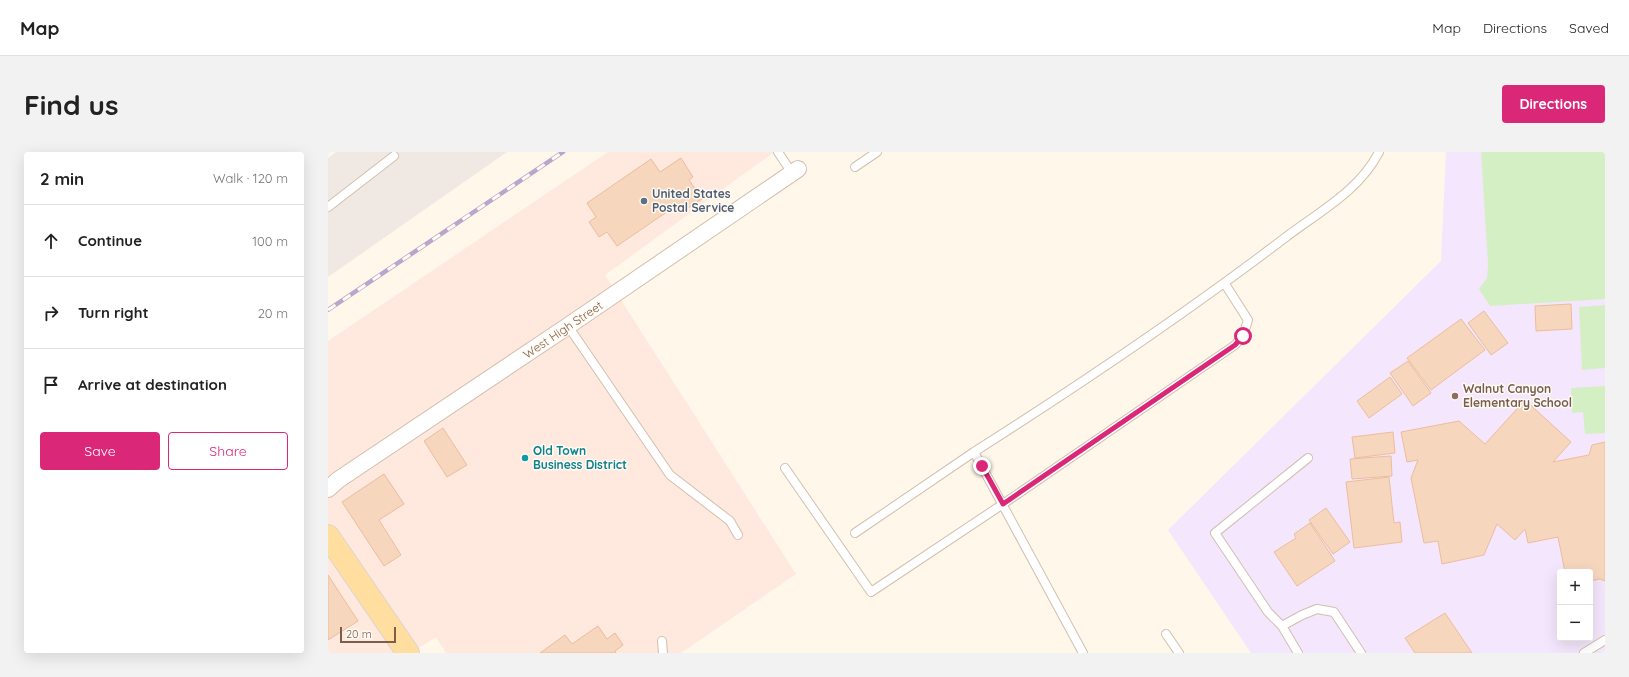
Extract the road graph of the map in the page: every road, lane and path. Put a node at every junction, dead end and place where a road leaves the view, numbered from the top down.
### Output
1 (778, 152) edge
2 (877, 152) edge
3 (1379, 152) edge
4 (394, 156) dead end
5 (855, 167) dead end
6 (795, 171) joint
7 (328, 207) edge
8 (1225, 284) junction
9 (568, 326) junction
10 (974, 452) junction
11 (1308, 458) dead end
12 (785, 468) dead end
13 (328, 489) edge
14 (1003, 504) junction
15 (855, 533) dead end
16 (738, 535) dead end
17 (328, 536) edge
18 (1282, 626) junction
19 (1166, 634) dead end
20 (1605, 640) edge
21 (662, 641) dead end
22 (408, 653) edge
23 (663, 653) edge
24 (1083, 653) edge
25 (1178, 653) edge
26 (1298, 653) edge
27 (1361, 653) edge
28 (1584, 653) edge

1 - 6 lane
2 - 5 lane
3 - 8 lane
4 - 7 lane
6 - 9 street, West High Street
8 - 10 lane
8 - 14 lane
9 - 13 street, West High Street
9 - 16 lane
10 - 14 lane
10 - 15 lane
11 - 18 lane
12 - 14 lane
14 - 24 lane
17 - 22 main road
18 - 26 lane
18 - 27 lane
19 - 25 lane
20 - 28 lane
21 - 23 lane

